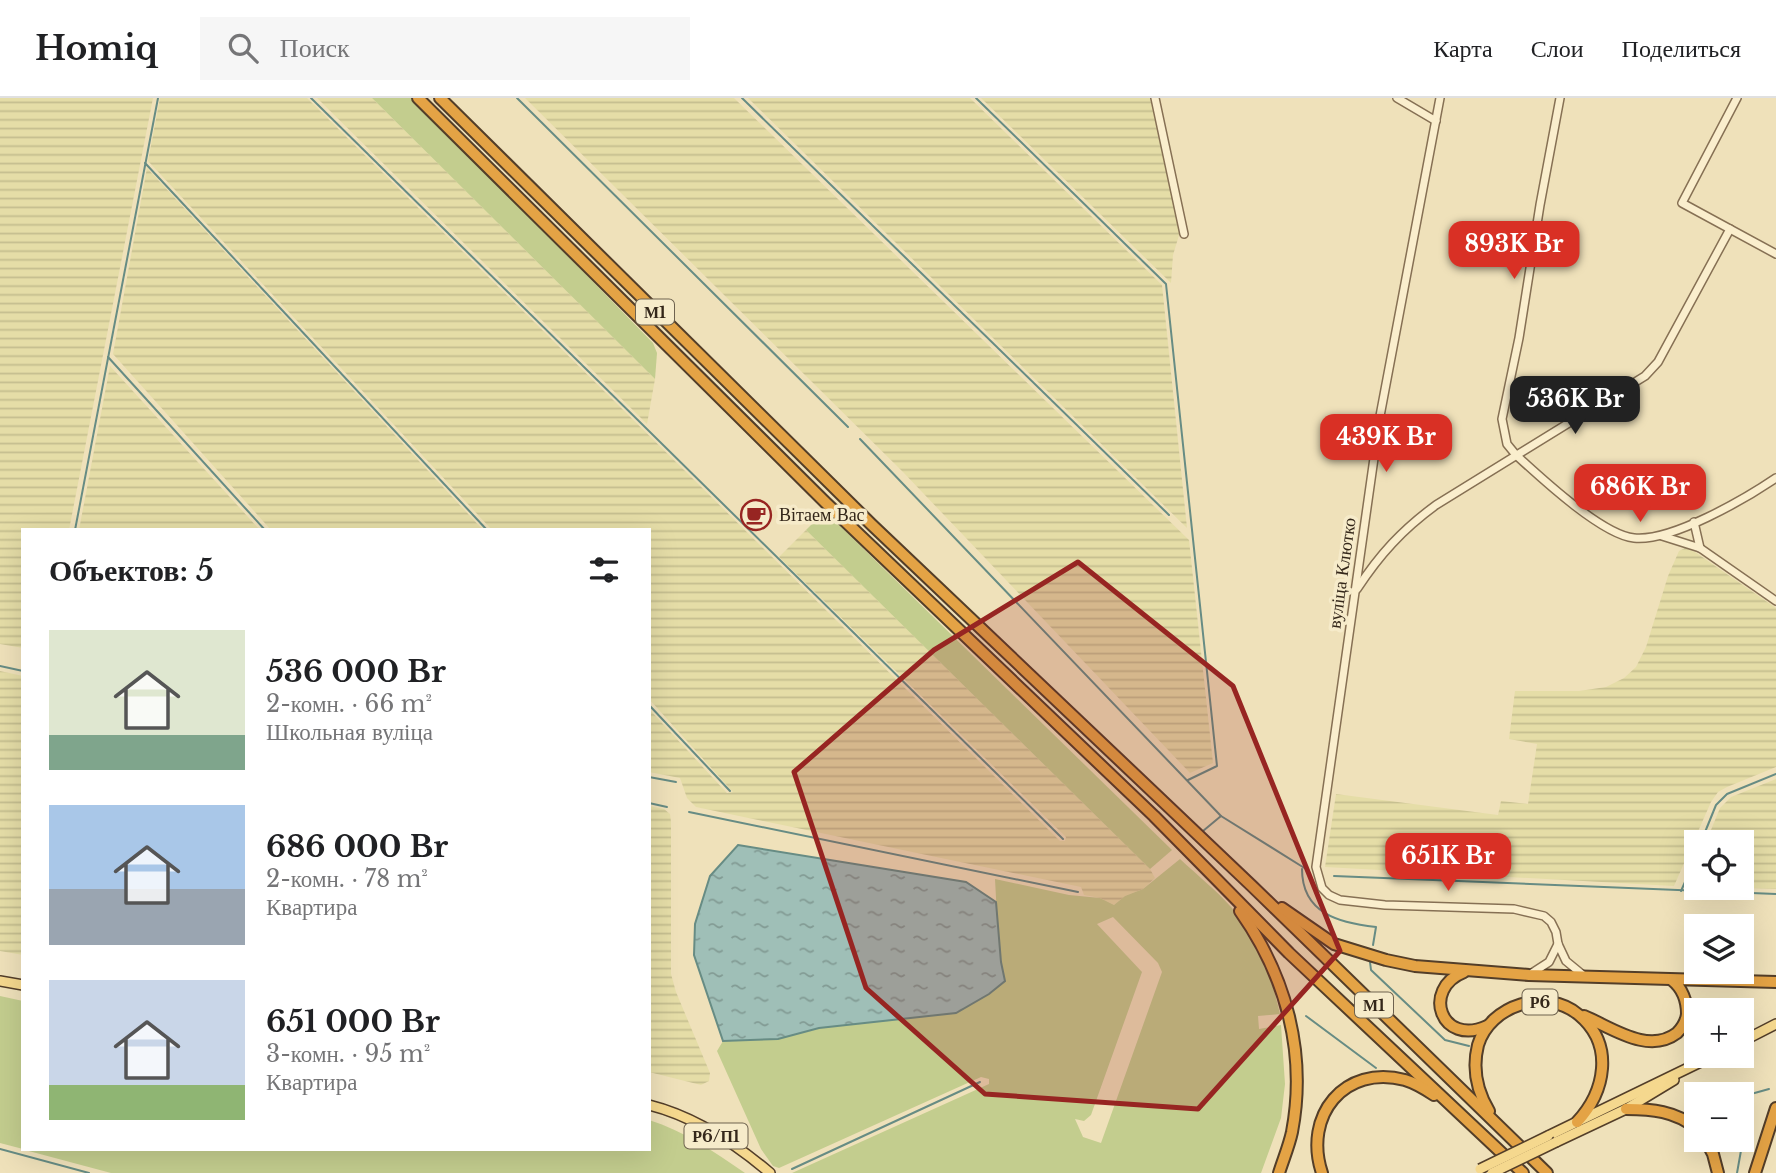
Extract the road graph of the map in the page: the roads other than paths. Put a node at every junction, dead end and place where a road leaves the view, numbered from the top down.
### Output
1 (418, 98) edge
2 (440, 98) edge
3 (1155, 98) edge
4 (1397, 98) edge
5 (1440, 98) edge
6 (1560, 98) edge
7 (1737, 98) edge
8 (1436, 121) junction
9 (1730, 229) junction
10 (1184, 234) dead end
11 (1776, 254) edge
12 (1516, 455) junction
13 (1776, 478) edge
14 (1694, 522) junction
15 (1660, 535) junction
16 (1700, 548) junction
17 (1355, 593) junction
18 (1776, 601) edge
19 (1221, 883) junction
20 (1252, 886) junction
21 (1558, 944) junction
22 (1466, 971) junction
23 (1529, 975) junction
24 (1583, 975) junction
25 (1672, 980) junction
26 (0, 981) edge
27 (1776, 982) edge
28 (21, 985) edge
29 (1577, 1013) junction
30 (1776, 1024) edge
31 (1488, 1025) junction
32 (1754, 1035) edge
33 (1689, 1068) edge
34 (1694, 1068) edge
35 (1451, 1104) junction
36 (651, 1106) edge
37 (1776, 1108) edge
38 (1626, 1109) junction
39 (1684, 1119) edge
40 (1577, 1122) junction
41 (1496, 1123) junction
42 (1552, 1139) junction
43 (1712, 1152) edge
44 (1476, 1171) edge
45 (770, 1173) edge
46 (1279, 1173) edge
47 (1322, 1173) edge
48 (1493, 1173) edge
49 (1523, 1173) edge
50 (1547, 1173) edge
51 (1718, 1173) edge
52 (1755, 1173) edge

1 - 19 highway, М1
2 - 20 highway, М1
3 - 10 street
4 - 8 street
5 - 8 street, вуліца Клютко
6 - 12 street
7 - 9 street
8 - 17 street, вуліца Клютко
9 - 11 street
9 - 12 street
12 - 15 street
12 - 17 street
13 - 14 street
14 - 15 street
14 - 16 street
15 - 16 street
16 - 18 street
17 - 21 street, вуліца Клютко
19 - 35 highway, М1
19 - 46 highway
20 - 22 highway, Р6
20 - 41 highway, М1
21 - 23 street
21 - 24 street
22 - 23 highway, Р6
22 - 31 highway, Р6
23 - 24 highway, Р6
24 - 25 highway, Р6
25 - 27 highway, Р6
25 - 29 highway, Р6
26 - 28 main road
29 - 31 highway, Р6
29 - 40 highway, Р6
30 - 32 main road
31 - 41 highway
33 - 40 main road
34 - 38 main road
35 - 47 highway
35 - 49 highway, М1
36 - 45 main road, Р6/П1
37 - 52 highway
38 - 39 highway
38 - 42 main road
40 - 42 main road
41 - 50 highway, М1
42 - 44 main road, bridge
42 - 48 main road, bridge
43 - 51 highway

